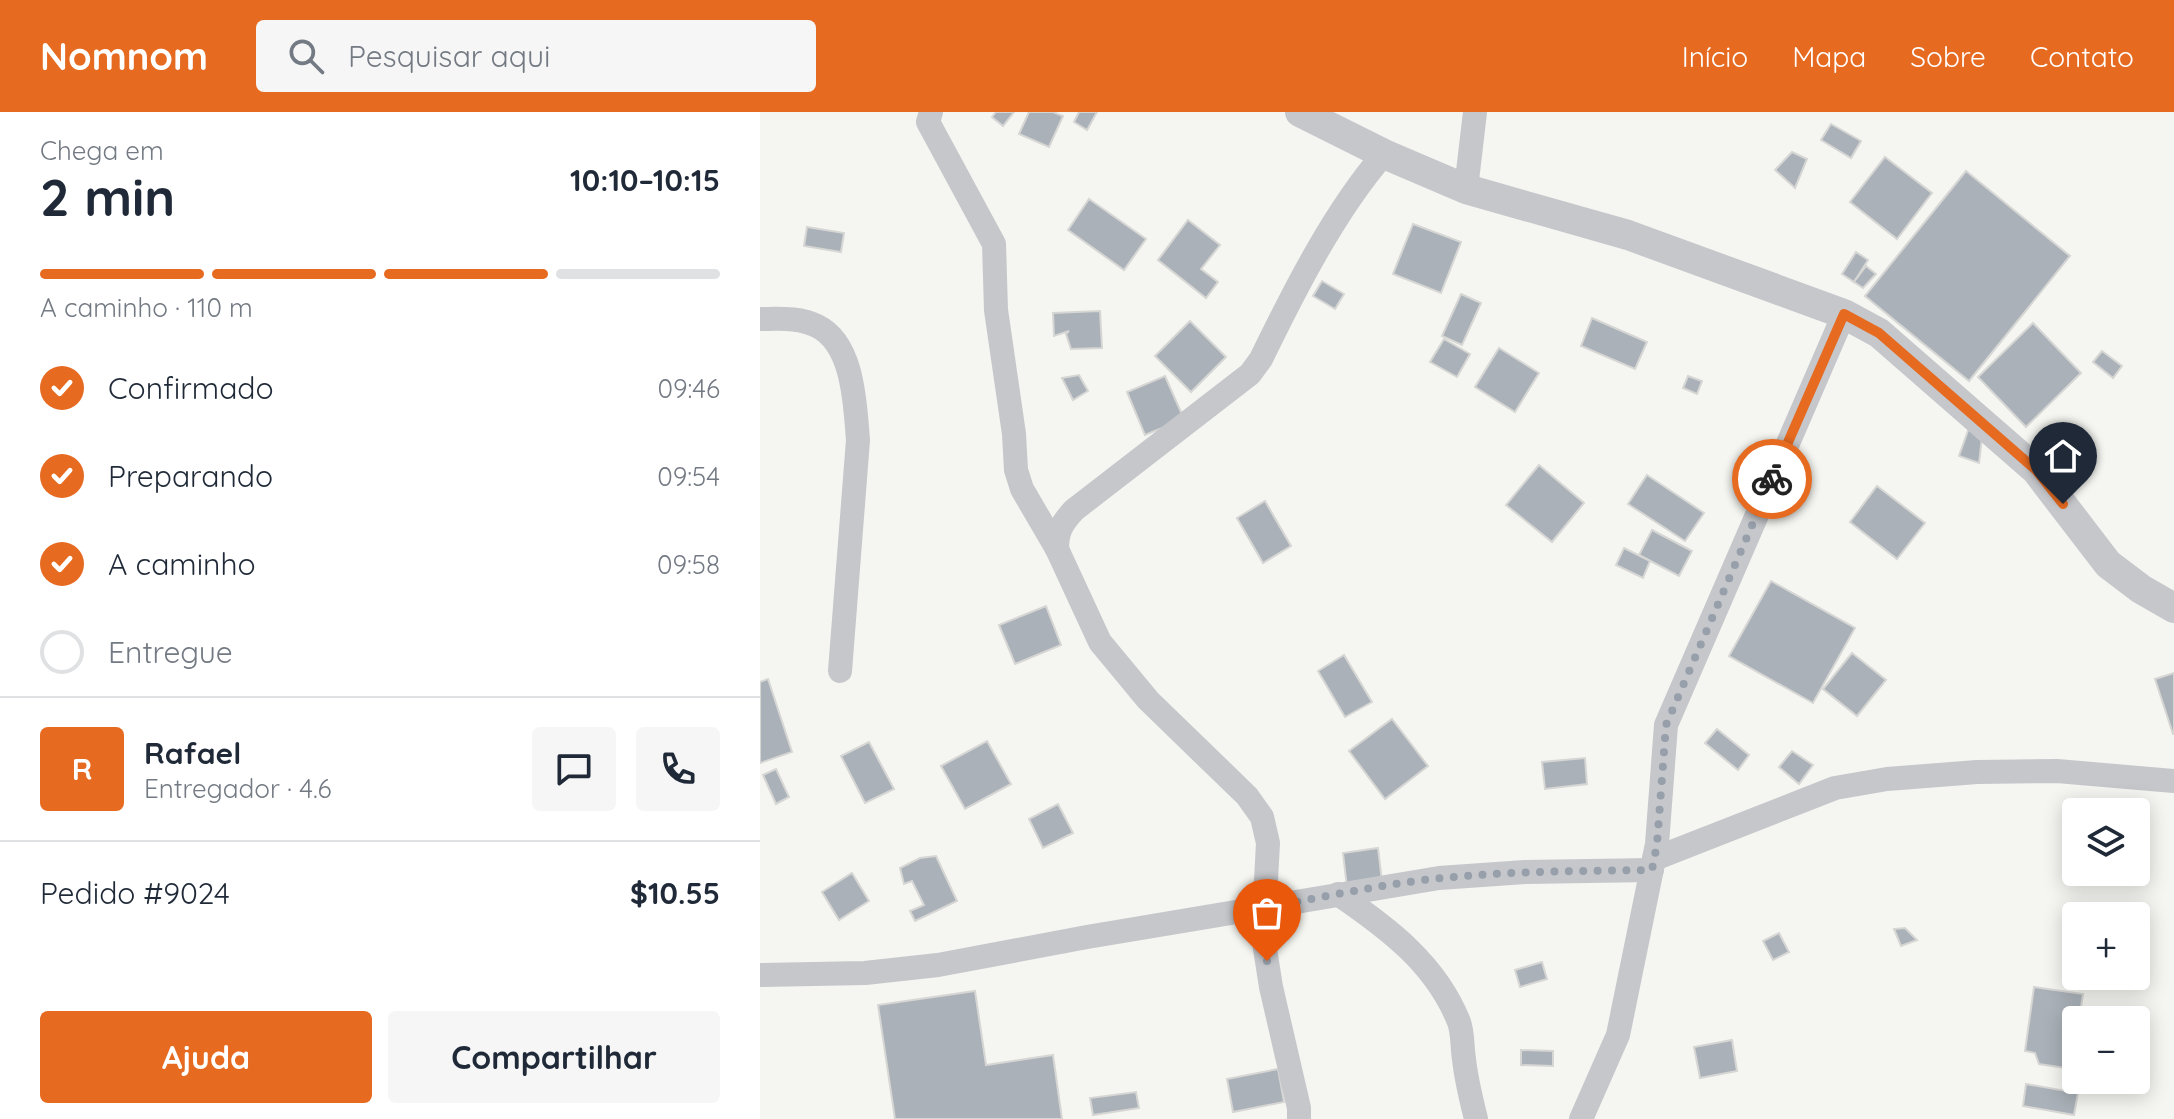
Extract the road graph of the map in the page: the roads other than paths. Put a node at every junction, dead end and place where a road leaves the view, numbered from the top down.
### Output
1 (931, 112) edge
2 (1300, 112) edge
3 (1475, 112) edge
4 (1384, 154) junction
5 (1466, 189) junction
6 (1844, 314) junction
7 (760, 319) edge
8 (1057, 549) junction
9 (2174, 608) edge
10 (840, 671) dead end
11 (2174, 781) edge
12 (1653, 865) junction
13 (1338, 894) junction
14 (1265, 908) junction
15 (760, 975) edge
16 (1299, 1119) edge
17 (1476, 1119) edge
18 (1581, 1119) edge

1 - 8 street
2 - 4 street
3 - 5 street
4 - 5 street
4 - 8 street
5 - 6 street
6 - 9 street
6 - 12 street
7 - 10 street
8 - 14 street
11 - 12 street
12 - 13 street
12 - 18 street
13 - 14 street
13 - 17 street
14 - 15 street
14 - 16 street

